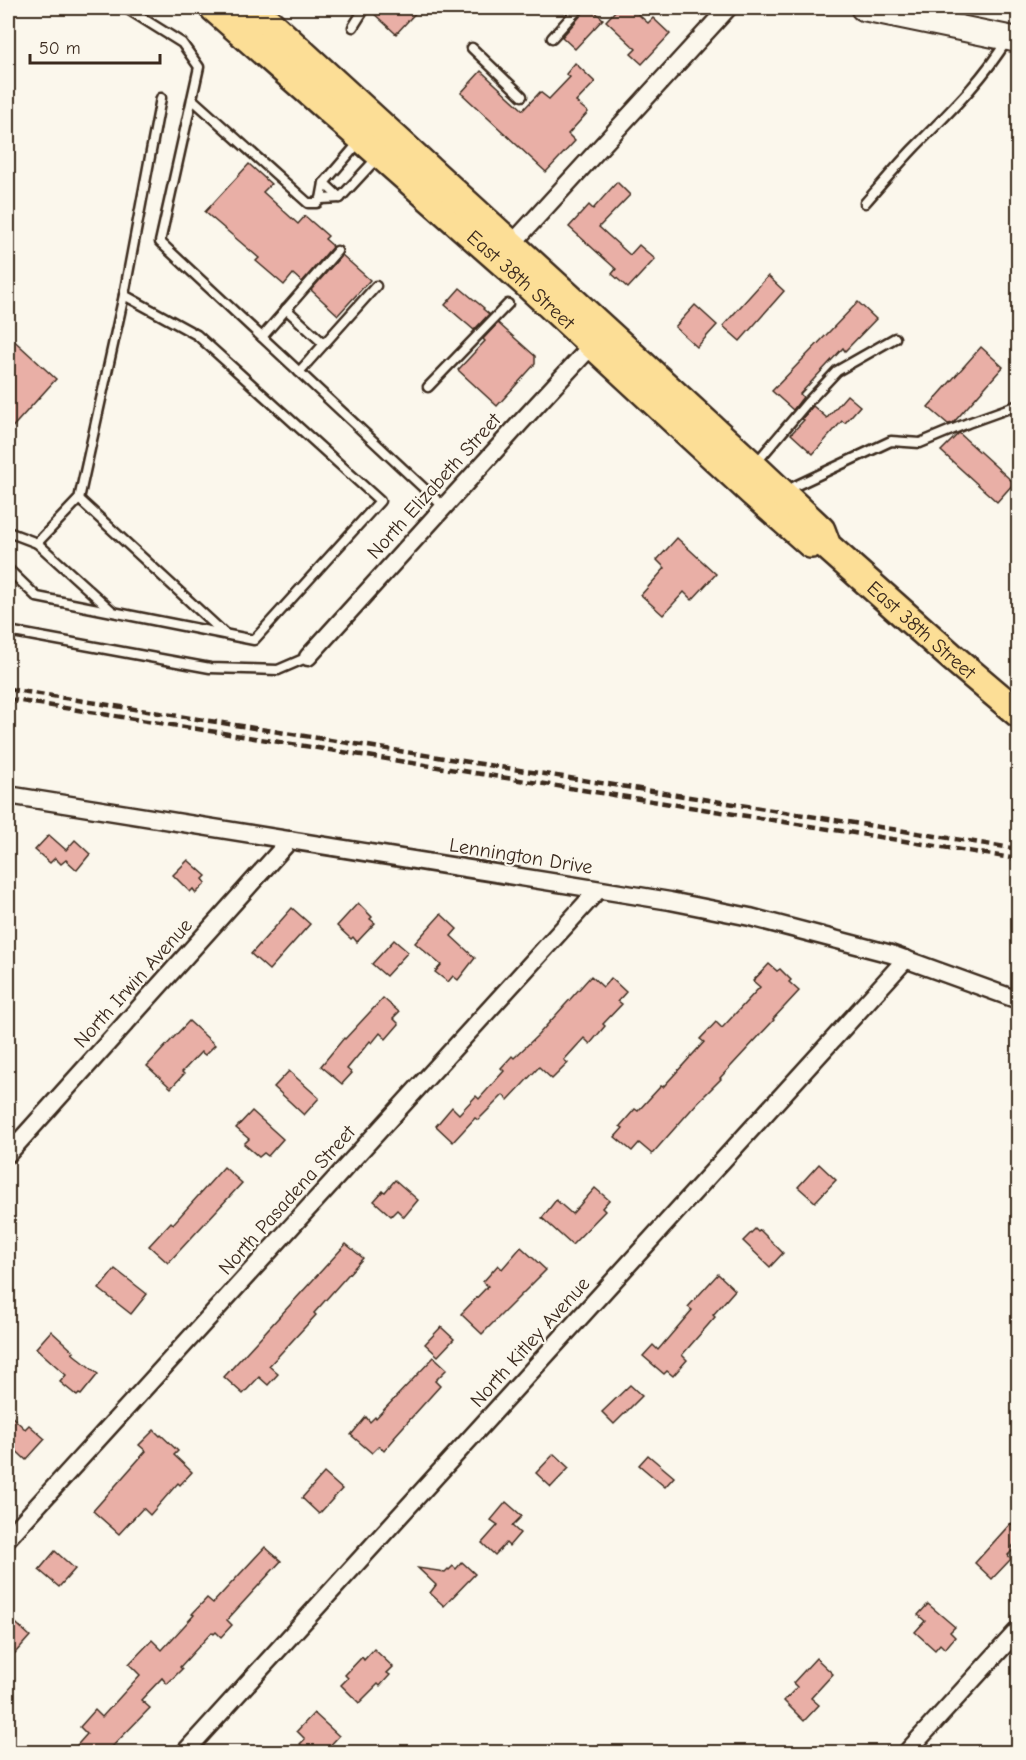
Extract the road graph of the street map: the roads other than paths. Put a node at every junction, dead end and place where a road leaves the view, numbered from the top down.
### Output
1 (126, 8) edge
2 (214, 8) edge
3 (253, 8) edge
4 (365, 8) edge
5 (579, 8) edge
6 (728, 8) edge
7 (863, 8) edge
8 (353, 27) dead end
9 (552, 38) dead end
10 (1013, 39) edge
11 (472, 48) dead end
12 (522, 96) dead end
13 (160, 98) dead end
14 (192, 99) junction
15 (371, 147) junction
16 (324, 183) junction
17 (340, 198) junction
18 (321, 199) junction
19 (865, 203) dead end
20 (512, 244) junction
21 (337, 251) dead end
22 (376, 286) dead end
23 (124, 295) junction
24 (508, 304) dead end
25 (286, 309) junction
26 (262, 337) junction
27 (894, 338) dead end
28 (324, 344) junction
29 (593, 344) junction
30 (299, 372) junction
31 (428, 387) dead end
32 (1018, 405) edge
33 (753, 466) junction
34 (786, 496) junction
35 (79, 499) junction
36 (444, 507) junction
37 (8, 532) edge
38 (37, 543) junction
39 (827, 546) junction
40 (8, 569) edge
41 (112, 611) junction
42 (8, 631) edge
43 (226, 634) junction
44 (308, 657) joint
45 (1018, 713) edge
46 (8, 795) edge
47 (290, 840) junction
48 (598, 890) junction
49 (906, 959) junction
50 (1018, 1000) edge
51 (8, 1154) edge
52 (8, 1538) edge
53 (1018, 1630) edge
54 (185, 1752) edge
55 (907, 1752) edge

1 - 14 lane
2 - 15 main road, East 38th Street
3 - 20 main road, East 38th Street
4 - 8 lane
5 - 9 lane
6 - 20 street
7 - 10 main road
10 - 19 lane
11 - 12 lane
13 - 23 lane
14 - 18 lane
14 - 26 lane
15 - 16 lane
15 - 17 lane
15 - 29 main road, East 38th Street
16 - 17 lane
16 - 18 lane
17 - 18 lane
20 - 33 main road, East 38th Street
21 - 25 lane
22 - 28 lane
23 - 35 lane
23 - 43 lane
24 - 31 lane
25 - 26 lane
25 - 28 lane
26 - 30 lane
27 - 33 lane
28 - 30 lane
29 - 36 street, North Elizabeth Street
29 - 39 main road, East 38th Street
30 - 36 lane
32 - 34 lane
33 - 34 main road, East 38th Street
34 - 39 main road, East 38th Street
35 - 38 lane
35 - 43 lane
36 - 44 street, North Elizabeth Street
37 - 38 lane
38 - 41 lane
39 - 45 main road, East 38th Street
40 - 41 lane
41 - 43 lane
42 - 44 lane
46 - 47 street, Lennington Drive
47 - 48 street, Lennington Drive
47 - 51 street, North Irwin Avenue
48 - 49 street, Lennington Drive
48 - 52 street, North Pasadena Street
49 - 50 street, Lennington Drive
49 - 54 street, North Kitley Avenue
53 - 55 street

